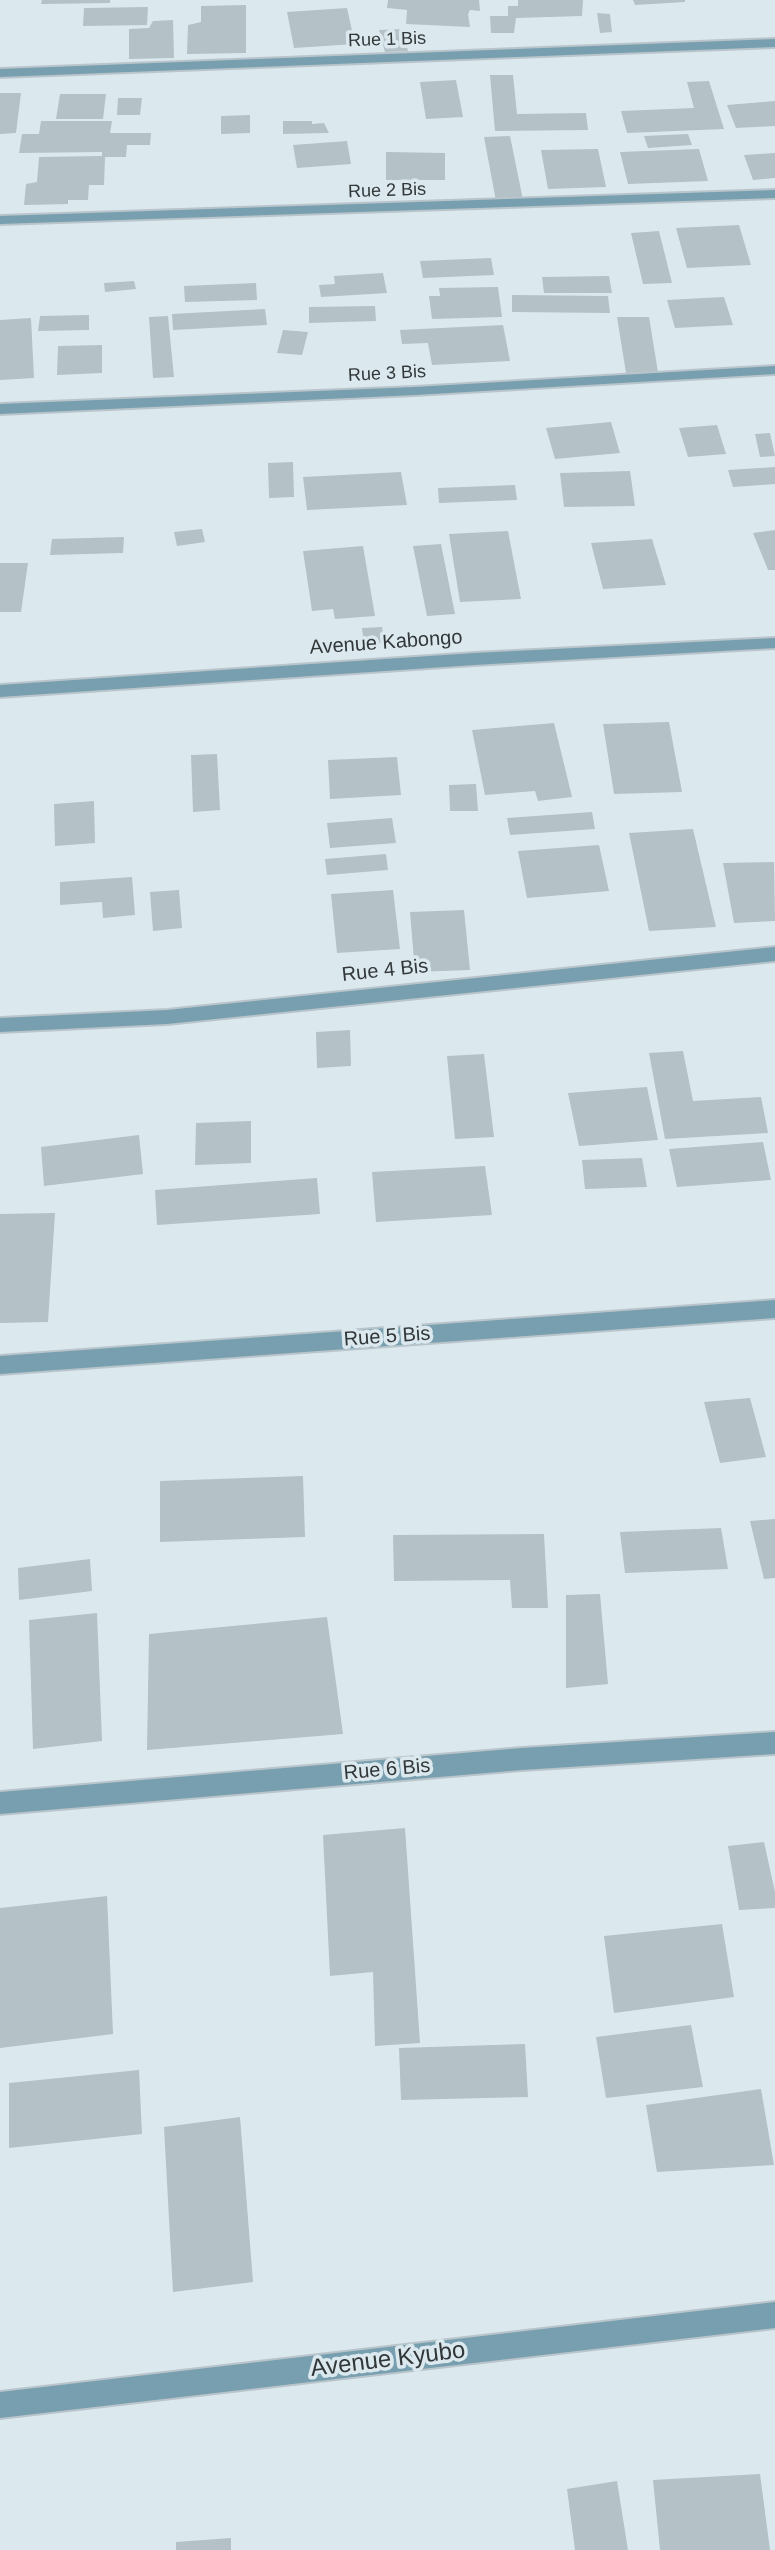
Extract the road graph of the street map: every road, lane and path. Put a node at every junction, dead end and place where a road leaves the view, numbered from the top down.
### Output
1 (775, 43) edge
2 (0, 73) edge
3 (775, 194) edge
4 (0, 220) edge
5 (775, 370) edge
6 (0, 409) edge
7 (775, 643) edge
8 (0, 691) edge
9 (775, 954) edge
10 (0, 1025) edge
11 (775, 1309) edge
12 (0, 1365) edge
13 (775, 1743) edge
14 (0, 1803) edge
15 (775, 2315) edge
16 (0, 2405) edge

1 - 2 street, Rue 1 Bis
3 - 4 street, Rue 2 Bis
5 - 6 street, Rue 3 Bis
7 - 8 street, Avenue Kabongo
9 - 10 street, Rue 4 Bis
11 - 12 street, Rue 5 Bis
13 - 14 street, Rue 6 Bis
15 - 16 street, Avenue Kyubo

